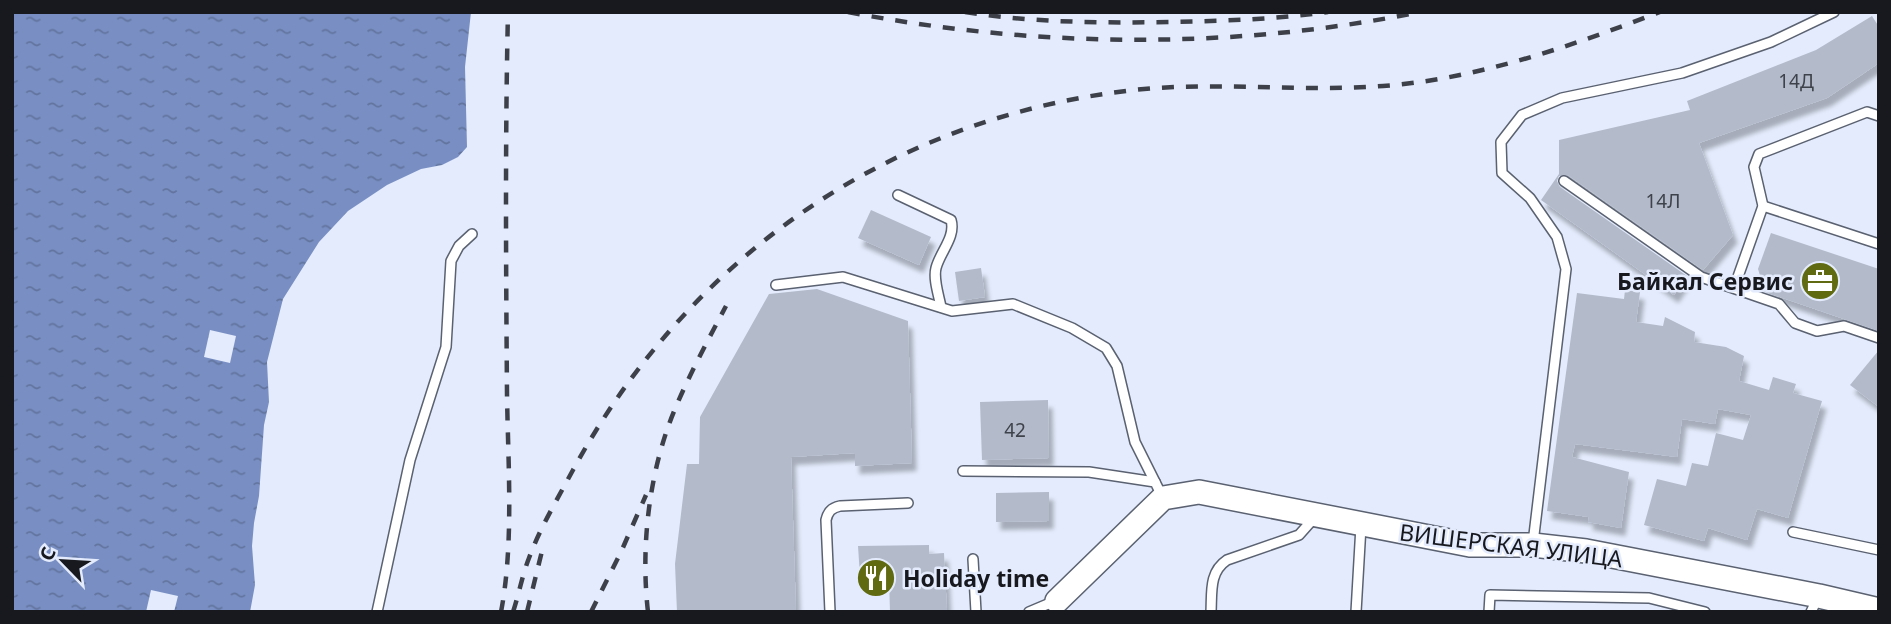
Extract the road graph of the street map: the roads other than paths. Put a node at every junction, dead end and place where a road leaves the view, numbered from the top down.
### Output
1 (1834, 12) edge
2 (1879, 116) edge
3 (1564, 181) dead end
4 (898, 195) dead end
5 (1763, 206) junction
6 (471, 234) dead end
7 (1879, 244) edge
8 (776, 285) dead end
9 (1734, 288) junction
10 (941, 307) junction
11 (1879, 338) edge
12 (963, 471) dead end
13 (1159, 490) junction
14 (908, 503) dead end
15 (1316, 515) junction
16 (1361, 524) junction
17 (1793, 532) dead end
18 (1532, 545) junction
19 (1879, 550) edge
20 (973, 559) dead end
21 (1815, 604) edge
22 (1049, 608) edge
23 (1879, 610) edge
24 (377, 612) edge
25 (830, 612) edge
26 (976, 612) edge
27 (1029, 612) edge
28 (1211, 612) edge
29 (1356, 612) edge
30 (1489, 612) edge
31 (1705, 612) edge

1 - 18 lane
2 - 5 lane
3 - 9 lane
4 - 10 lane
5 - 7 lane
5 - 9 lane
6 - 24 lane
8 - 10 lane
9 - 11 lane
10 - 13 lane
12 - 13 lane
13 - 15 street, ВИШЕРСКАЯ УЛИЦА
13 - 22 street
14 - 25 lane
15 - 16 street, ВИШЕРСКАЯ УЛИЦА
15 - 28 lane
16 - 18 street, ВИШЕРСКАЯ УЛИЦА
16 - 29 lane
17 - 19 lane
18 - 21 street, ВИШЕРСКАЯ УЛИЦА
20 - 26 lane
21 - 23 street, ВИШЕРСКАЯ УЛИЦА
22 - 27 lane
30 - 31 lane

